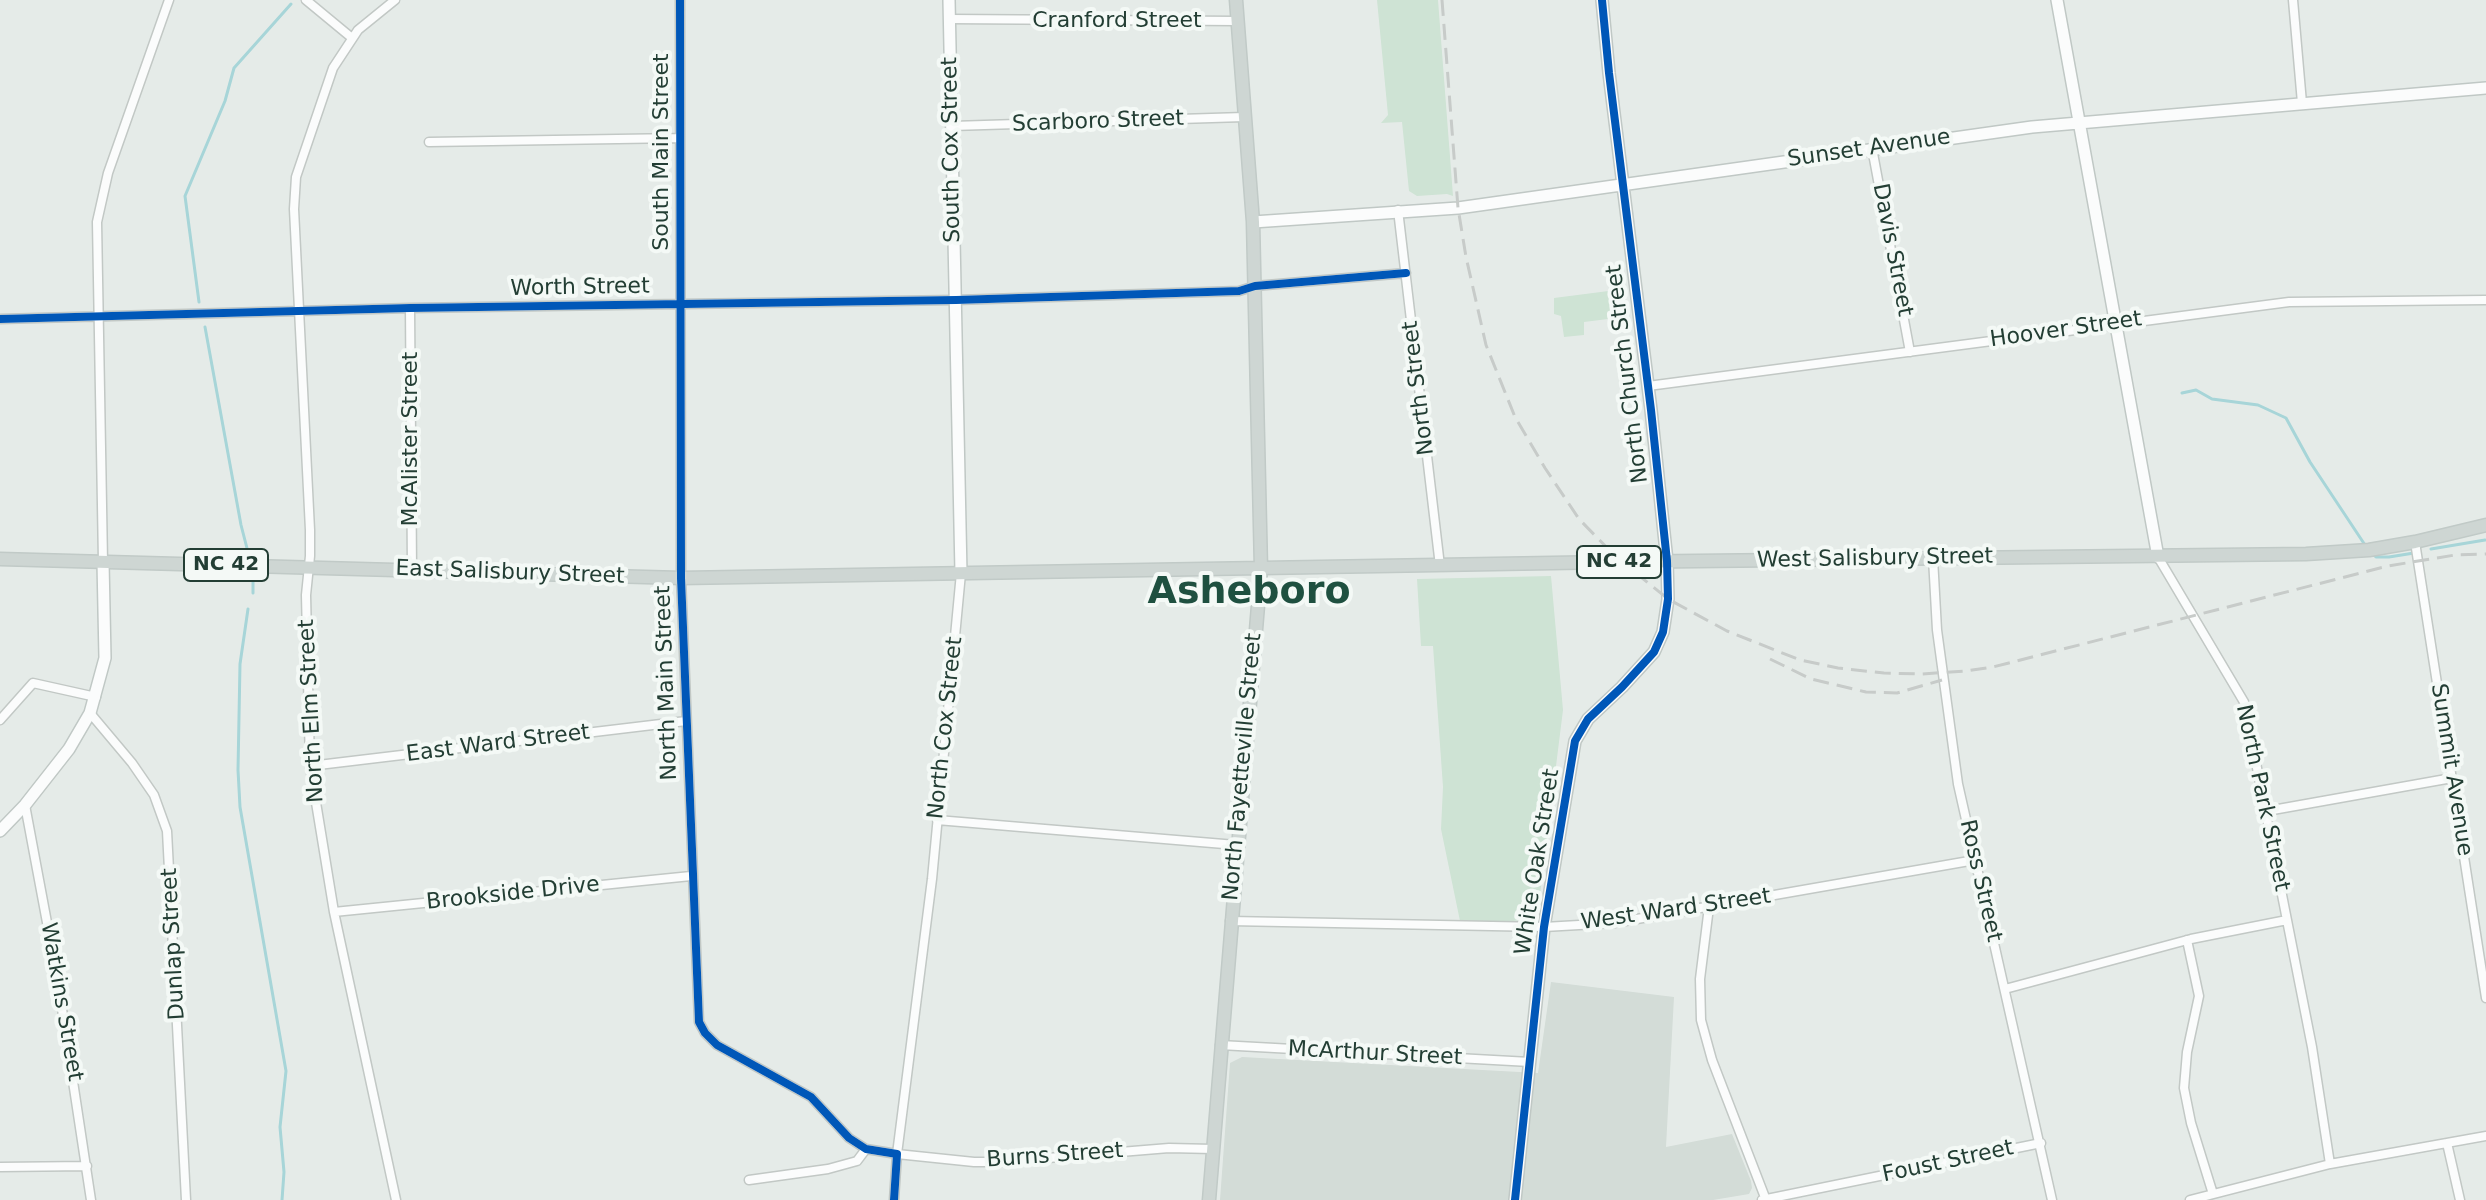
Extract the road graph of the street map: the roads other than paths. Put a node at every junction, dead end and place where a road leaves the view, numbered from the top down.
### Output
1 (169, 0) edge
2 (306, 0) edge
3 (395, 0) edge
4 (680, 0) edge
5 (949, 0) edge
6 (1236, 0) edge
7 (1602, 0) edge
8 (2057, 0) edge
9 (2293, 0) edge
10 (949, 19) junction
11 (1237, 21) junction
12 (352, 38) junction
13 (2486, 88) edge
14 (2302, 103) junction
15 (1244, 117) junction
16 (2079, 122) junction
17 (952, 126) junction
18 (680, 138) junction
19 (429, 142) dead end
20 (1872, 148) junction
21 (1623, 183) junction
22 (1398, 210) junction
23 (1253, 222) junction
24 (1406, 273) junction
25 (1255, 286) junction
26 (956, 300) junction
27 (2486, 300) edge
28 (680, 304) junction
29 (410, 308) junction
30 (299, 311) junction
31 (99, 316) junction
32 (0, 319) edge
33 (2116, 324) junction
34 (1910, 352) junction
35 (1648, 386) junction
36 (2486, 525) edge
37 (2415, 542) junction
38 (2158, 557) junction
39 (1933, 558) junction
40 (0, 559) edge
41 (1667, 561) junction
42 (103, 562) junction
43 (1440, 566) junction
44 (309, 567) junction
45 (1261, 569) junction
46 (412, 570) junction
47 (961, 573) junction
48 (681, 578) junction
49 (96, 697) junction
50 (90, 713) junction
51 (0, 720) edge
52 (686, 721) junction
53 (310, 766) junction
54 (2452, 778) junction
55 (25, 805) junction
56 (2267, 811) junction
57 (937, 820) junction
58 (0, 831) edge
59 (1236, 845) junction
60 (1975, 860) junction
61 (691, 876) junction
62 (1709, 907) junction
63 (334, 912) junction
64 (2287, 920) junction
65 (1230, 921) junction
66 (1544, 927) junction
67 (2187, 940) junction
68 (2005, 989) junction
69 (2486, 998) edge
70 (1220, 1045) junction
71 (1530, 1062) junction
72 (2486, 1136) edge
73 (2041, 1143) junction
74 (2447, 1143) junction
75 (866, 1149) junction
76 (1213, 1149) junction
77 (897, 1154) junction
78 (2330, 1164) junction
79 (87, 1166) junction
80 (0, 1167) edge
81 (749, 1180) dead end
82 (2213, 1194) junction
83 (91, 1200) edge
84 (186, 1200) edge
85 (396, 1200) edge
86 (894, 1200) edge
87 (1209, 1200) edge
88 (1515, 1200) edge
89 (1764, 1200) edge
90 (2052, 1200) edge
91 (2191, 1200) edge
92 (2460, 1200) edge

1 - 31 street
2 - 12 street
3 - 12 street, North Elm Street
4 - 18 street, South Main Street
5 - 10 main road, South Cox Street
6 - 11 main road, North Fayetteville Street
7 - 21 main road, North Church Street
8 - 16 main road, North Park Street
9 - 14 street
10 - 11 street, Cranford Street
10 - 17 main road, South Cox Street
11 - 15 main road, North Fayetteville Street
12 - 30 street, North Elm Street
13 - 14 main road, Sunset Avenue
14 - 16 main road, Sunset Avenue
15 - 17 street, Scarboro Street
15 - 23 main road, North Fayetteville Street
16 - 20 main road, Sunset Avenue
16 - 33 main road, North Park Street
17 - 26 main road, South Cox Street
18 - 19 street
18 - 28 street, South Main Street
20 - 21 main road, Sunset Avenue
20 - 34 street, Davis Street
21 - 22 main road, Sunset Avenue
21 - 35 main road, North Church Street
22 - 23 main road, Sunset Avenue
22 - 24 street, North Street
23 - 25 main road, North Fayetteville Street
24 - 25 street, Worth Street
24 - 43 street, North Street
25 - 26 street, Worth Street
25 - 45 main road, North Fayetteville Street
26 - 28 street, Worth Street
26 - 47 main road, North Cox Street
27 - 33 street, Hoover Street
28 - 29 street, Worth Street
28 - 48 street, North Main Street
29 - 30 street, Worth Street
29 - 46 street, McAlister Street
30 - 31 street, Worth Street
30 - 44 street, North Elm Street
31 - 32 street, Worth Street
31 - 42 street
33 - 34 street, Hoover Street
33 - 38 main road, North Park Street
34 - 35 street, Hoover Street
35 - 41 main road, North Church Street
36 - 37 main road, West Salisbury Street / NC 42
37 - 38 main road, West Salisbury Street / NC 42
37 - 54 street, Summit Avenue
38 - 39 main road, West Salisbury Street / NC 42
38 - 56 street, North Park Street
39 - 41 main road, West Salisbury Street / NC 42
39 - 60 street, Ross Street
40 - 42 main road, East Salisbury Street / NC 42
41 - 43 main road, West Salisbury Street / NC 42
41 - 66 main road, White Oak Street
42 - 44 main road, East Salisbury Street / NC 42
42 - 49 main road
43 - 45 main road, West Salisbury Street / NC 42
44 - 46 main road, East Salisbury Street / NC 42
44 - 53 street, North Elm Street
45 - 47 main road, East Salisbury Street / NC 42
45 - 59 main road, North Fayetteville Street
46 - 48 main road, East Salisbury Street / NC 42
47 - 48 main road, East Salisbury Street / NC 42
47 - 57 street, North Cox Street
48 - 52 street, North Main Street
49 - 50 main road
49 - 51 street
50 - 55 main road
50 - 84 street, Dunlap Street
52 - 53 street, East Ward Street
52 - 61 street, North Main Street
53 - 63 street, North Elm Street
54 - 56 street
54 - 69 street, Summit Avenue
55 - 58 main road
55 - 79 street, Watkins Street
56 - 64 street, North Park Street
57 - 59 street
57 - 77 street, North Cox Street
59 - 65 main road, North Fayetteville Street
60 - 62 street, West Ward Street
60 - 68 street, Ross Street
61 - 63 street, Brookside Drive
61 - 75 street, North Main Street
62 - 66 street, West Ward Street
62 - 89 street
63 - 85 street, North Elm Street
64 - 67 street
64 - 78 street, North Park Street
65 - 66 street, West Ward Street
65 - 70 main road, North Fayetteville Street
66 - 71 main road, White Oak Street
67 - 68 street
67 - 82 street
68 - 73 street, Ross Street
70 - 71 street, McArthur Street
70 - 76 main road, North Fayetteville Street
71 - 88 main road, White Oak Street
72 - 74 street
73 - 89 street, Foust Street
73 - 90 street, Ross Street
74 - 78 street
74 - 92 street
75 - 77 street, Burns Street
75 - 81 street
76 - 77 street, Burns Street
76 - 87 main road, North Fayetteville Street
77 - 86 street, North Cox Street
78 - 82 street
79 - 80 street
79 - 83 street, Watkins Street
82 - 91 street

